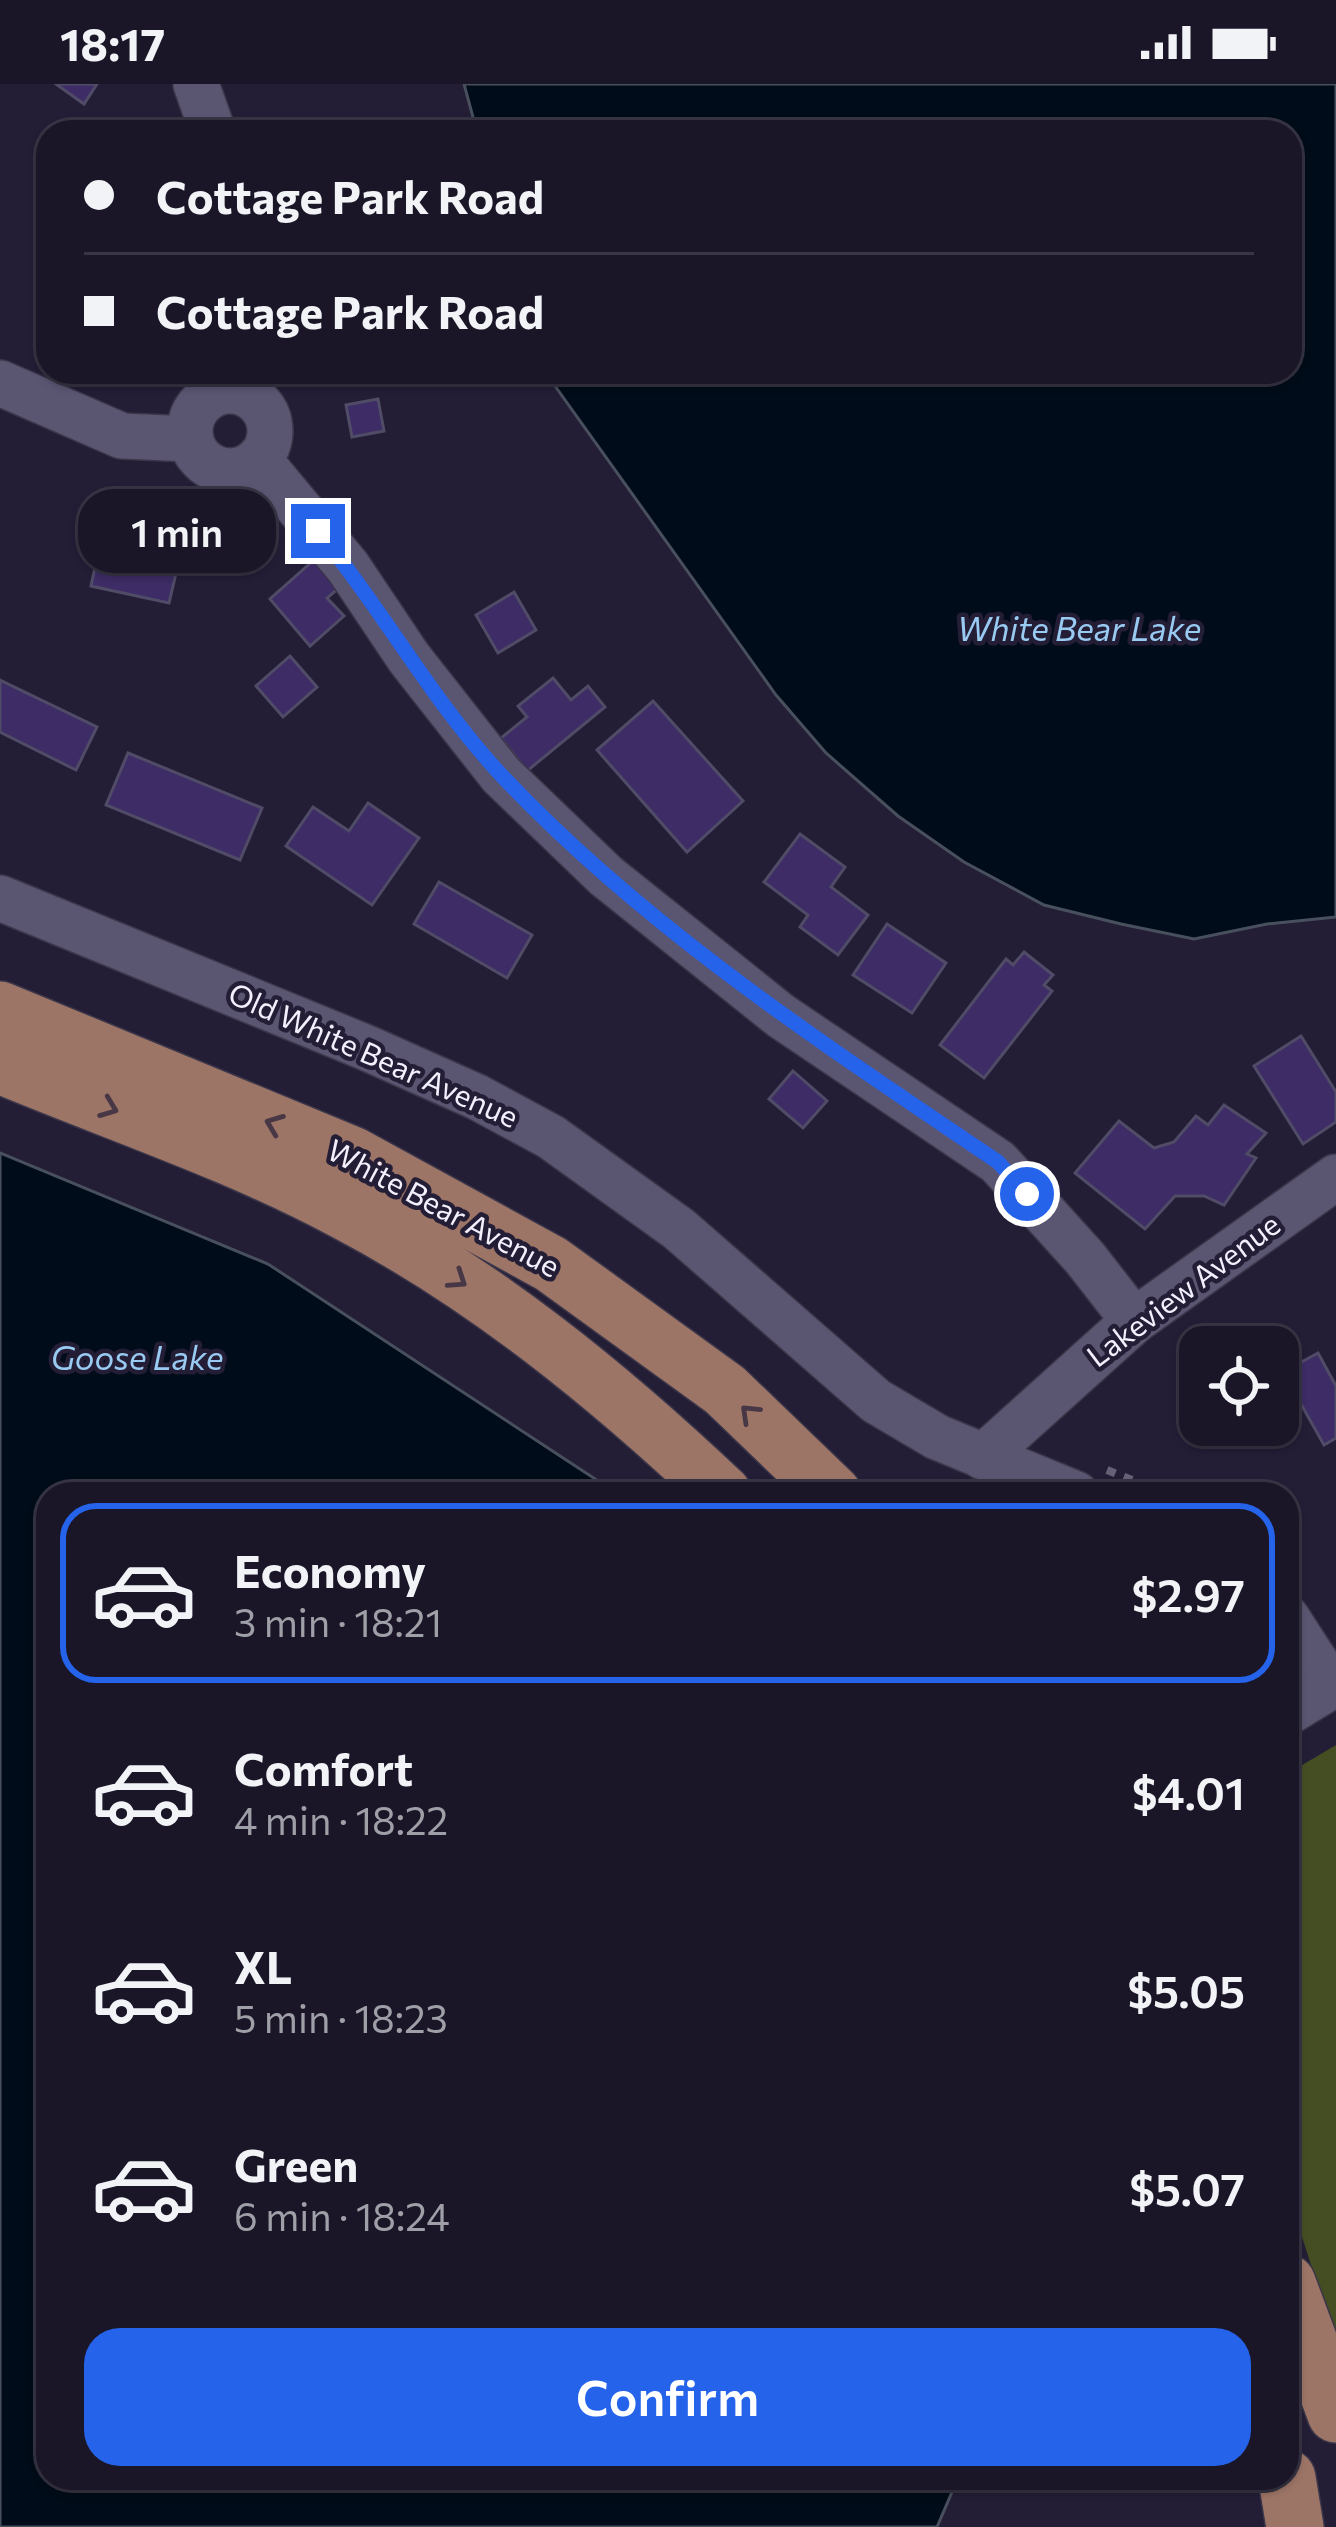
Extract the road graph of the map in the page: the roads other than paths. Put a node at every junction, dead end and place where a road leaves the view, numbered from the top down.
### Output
1 (196, 84) edge
2 (209, 120) edge
3 (0, 383) edge
4 (240, 384) edge
5 (246, 384) edge
6 (190, 439) junction
7 (258, 459) junction
8 (0, 898) edge
9 (0, 1010) edge
10 (0, 1065) edge
11 (1336, 1177) edge
12 (1134, 1322) junction
13 (983, 1457) junction
14 (710, 1482) edge
15 (821, 1482) edge
16 (1046, 1482) edge
17 (1299, 1635) edge
18 (1334, 1685) edge
19 (1299, 1706) edge
20 (1299, 2315) edge
21 (1336, 2414) edge
22 (1289, 2490) edge
23 (1294, 2527) edge

1 - 2 street
3 - 6 street
4 - 6 street
5 - 7 street
6 - 7 street
7 - 12 street
8 - 13 street, Old White Bear Avenue
15 -> 9 main road, White Bear Avenue
10 -> 14 main road, White Bear Avenue
11 - 12 street, Lakeview Avenue
12 - 13 street, Lakeview Avenue
13 - 16 street, Old White Bear Avenue
17 - 18 street
18 - 19 street
20 - 21 main road
22 - 23 main road

